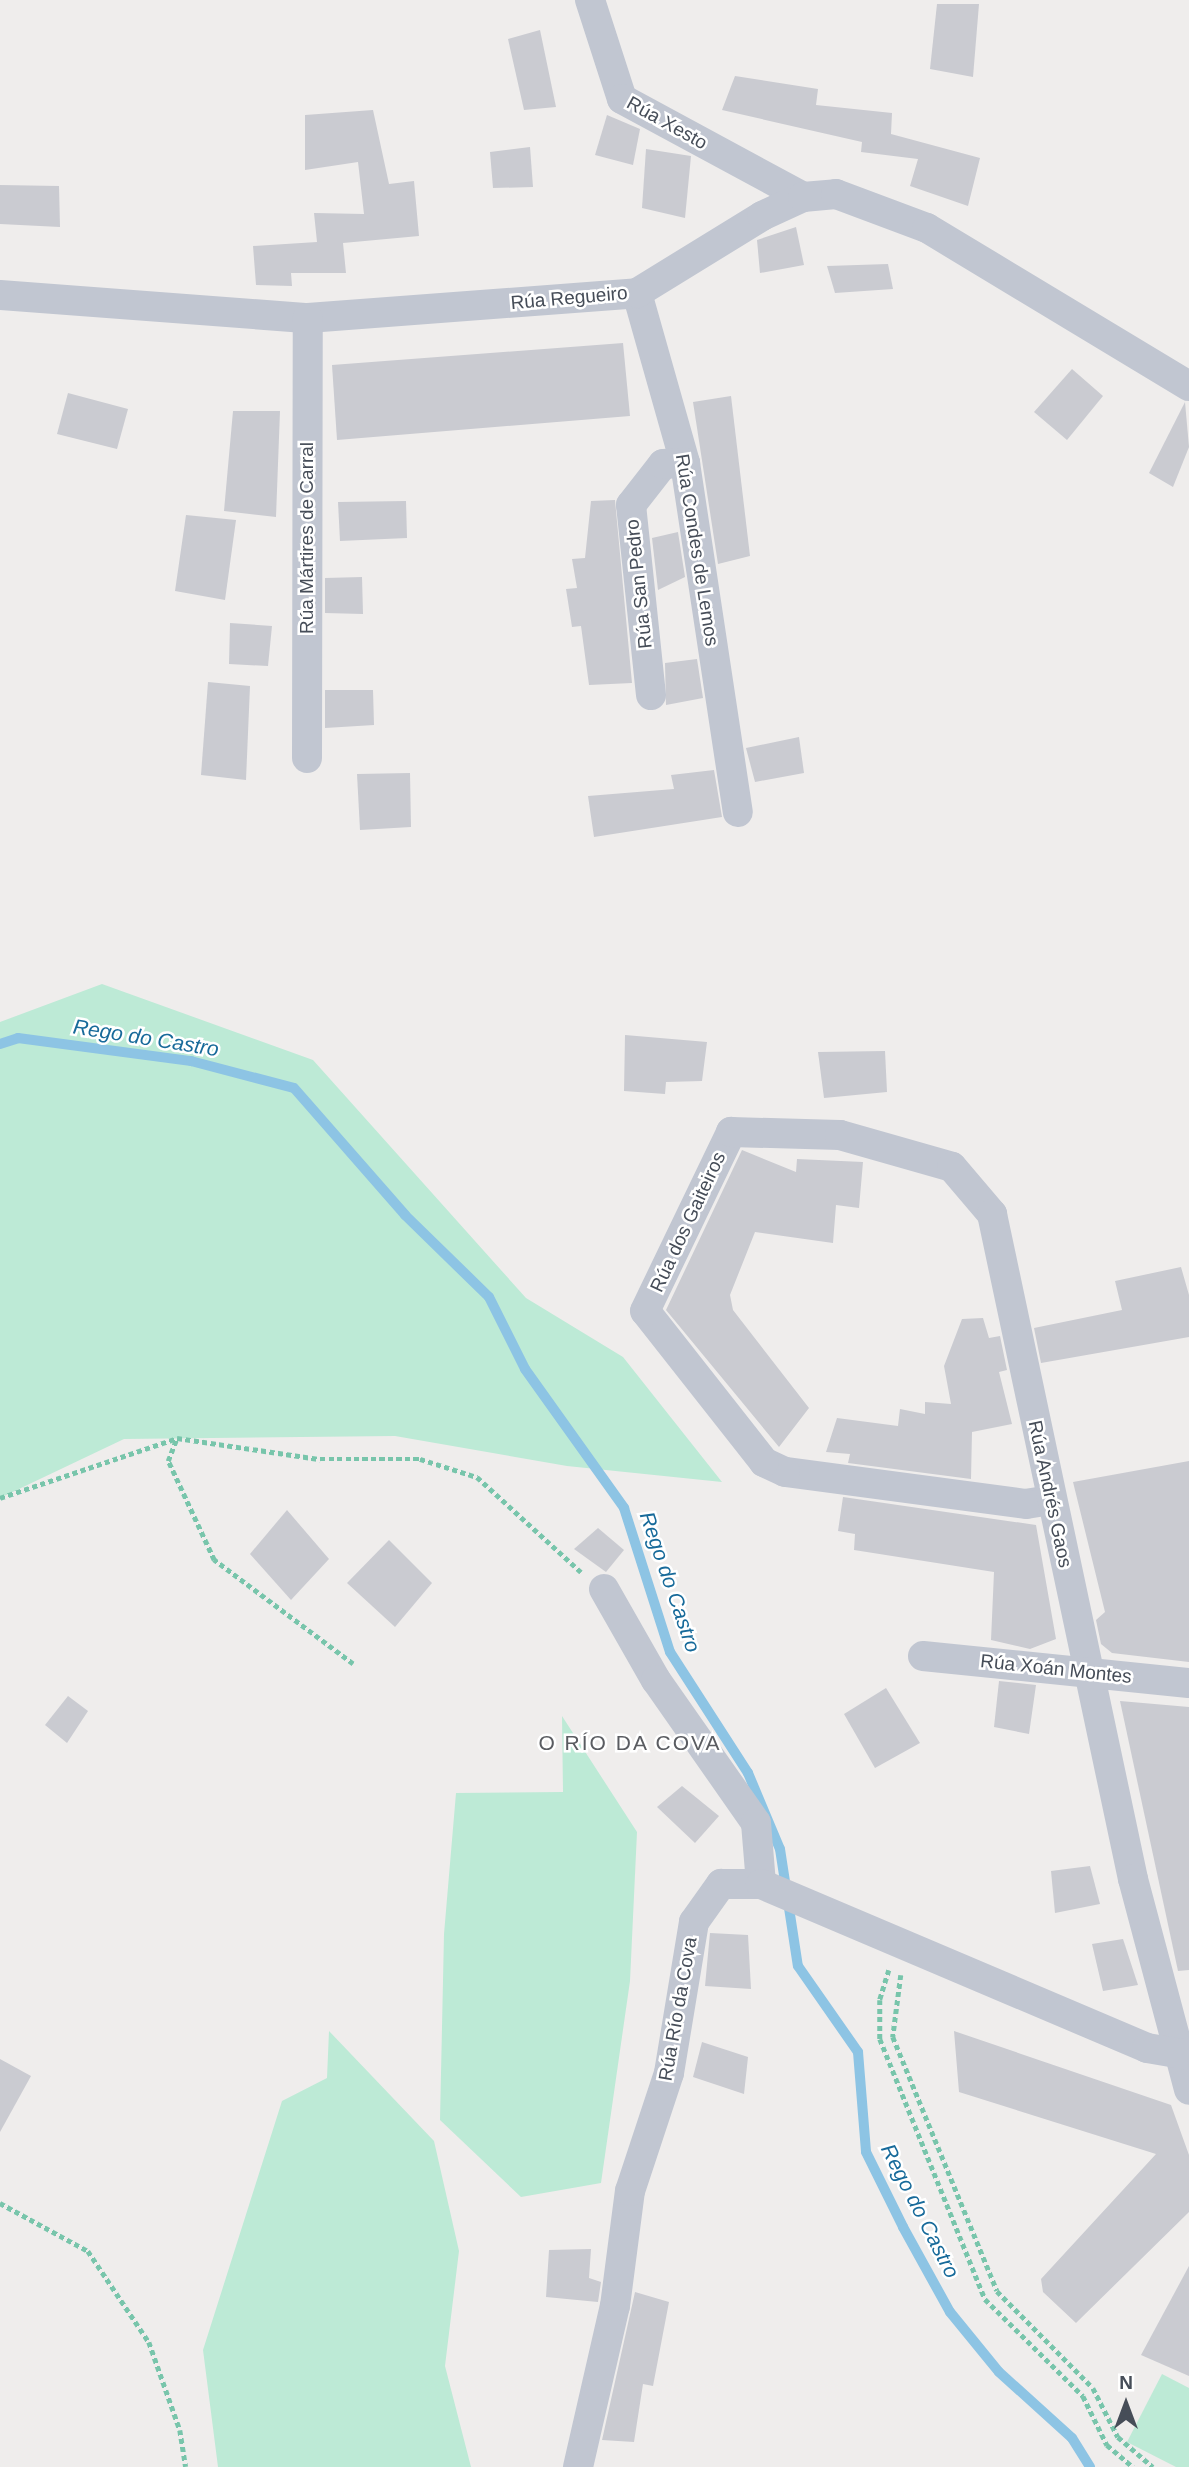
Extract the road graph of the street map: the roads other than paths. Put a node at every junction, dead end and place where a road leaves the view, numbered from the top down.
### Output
1 (590, 0) edge
2 (803, 197) junction
3 (637, 293) junction
4 (0, 295) edge
5 (308, 318) junction
6 (1189, 386) edge
7 (685, 463) junction
8 (651, 695) dead end
9 (307, 758) dead end
10 (738, 811) dead end
11 (731, 1132) joint
12 (1051, 1500) junction
13 (605, 1592) road end
14 (923, 1656) dead end
15 (1088, 1671) junction
16 (1189, 1683) edge
17 (761, 1884) junction
18 (1183, 2054) edge
19 (1189, 2090) edge
20 (578, 2467) edge

1 - 2 street, Rúa Xesto
2 - 3 street, Rúa Regueiro
2 - 6 street, Rúa Regueiro
3 - 5 street, Rúa Regueiro
3 - 7 street, Rúa Condes de Lemos
4 - 5 street, Rúa Regueiro
5 - 9 street, Rúa Mártires de Carral
7 - 8 street, Rúa San Pedro
7 - 10 street, Rúa Condes de Lemos
11 - 12 street, Rúa Andrés Gaos
11 - 12 street, Rúa dos Gaiteiros
12 - 15 street, Rúa Andrés Gaos
13 - 17 street
14 - 15 street, Rúa Xoán Montes
15 - 16 street, Rúa Xoán Montes
15 - 18 street, Rúa Andrés Gaos
17 - 18 street, Rúa Río da Cova
17 - 20 street, Rúa Río da Cova
18 - 19 street, Rúa Andrés Gaos

